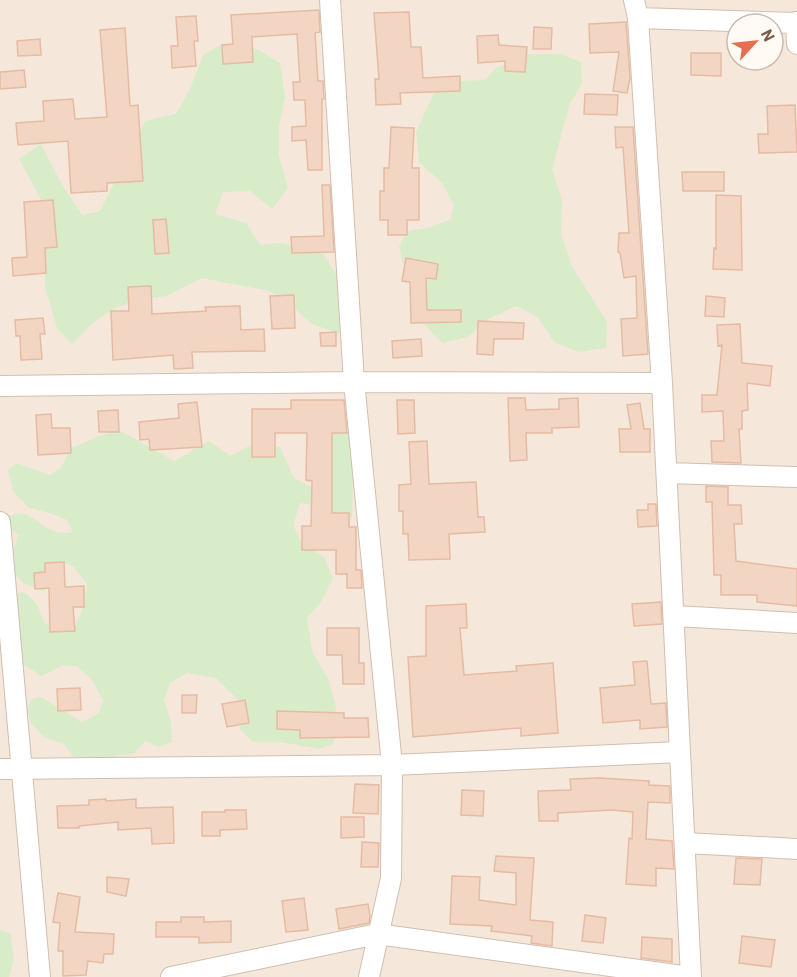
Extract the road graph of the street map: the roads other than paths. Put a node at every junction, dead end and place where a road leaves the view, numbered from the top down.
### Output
1 (330, 0) edge
2 (636, 9) edge
3 (796, 22) edge
4 (797, 44) edge
5 (354, 382) junction
6 (662, 383) junction
7 (0, 386) edge
8 (667, 473) junction
9 (797, 477) edge
10 (0, 522) edge
11 (675, 616) junction
12 (797, 623) edge
13 (680, 752) junction
14 (392, 765) junction
15 (0, 769) edge
16 (23, 769) junction
17 (686, 843) junction
18 (797, 849) edge
19 (378, 934) junction
20 (40, 977) edge
21 (171, 977) edge
22 (369, 977) edge
23 (690, 977) edge

1 - 5 street
2 - 3 street
2 - 6 street
3 - 4 street
5 - 6 street
5 - 7 street
5 - 14 street
6 - 8 street
8 - 9 street
8 - 11 street
10 - 16 street
11 - 12 street
11 - 13 street
13 - 14 street
13 - 17 street
14 - 16 street
14 - 19 street
15 - 16 street
16 - 20 street
17 - 18 street
17 - 23 street
19 - 21 street
19 - 22 street
19 - 23 street

